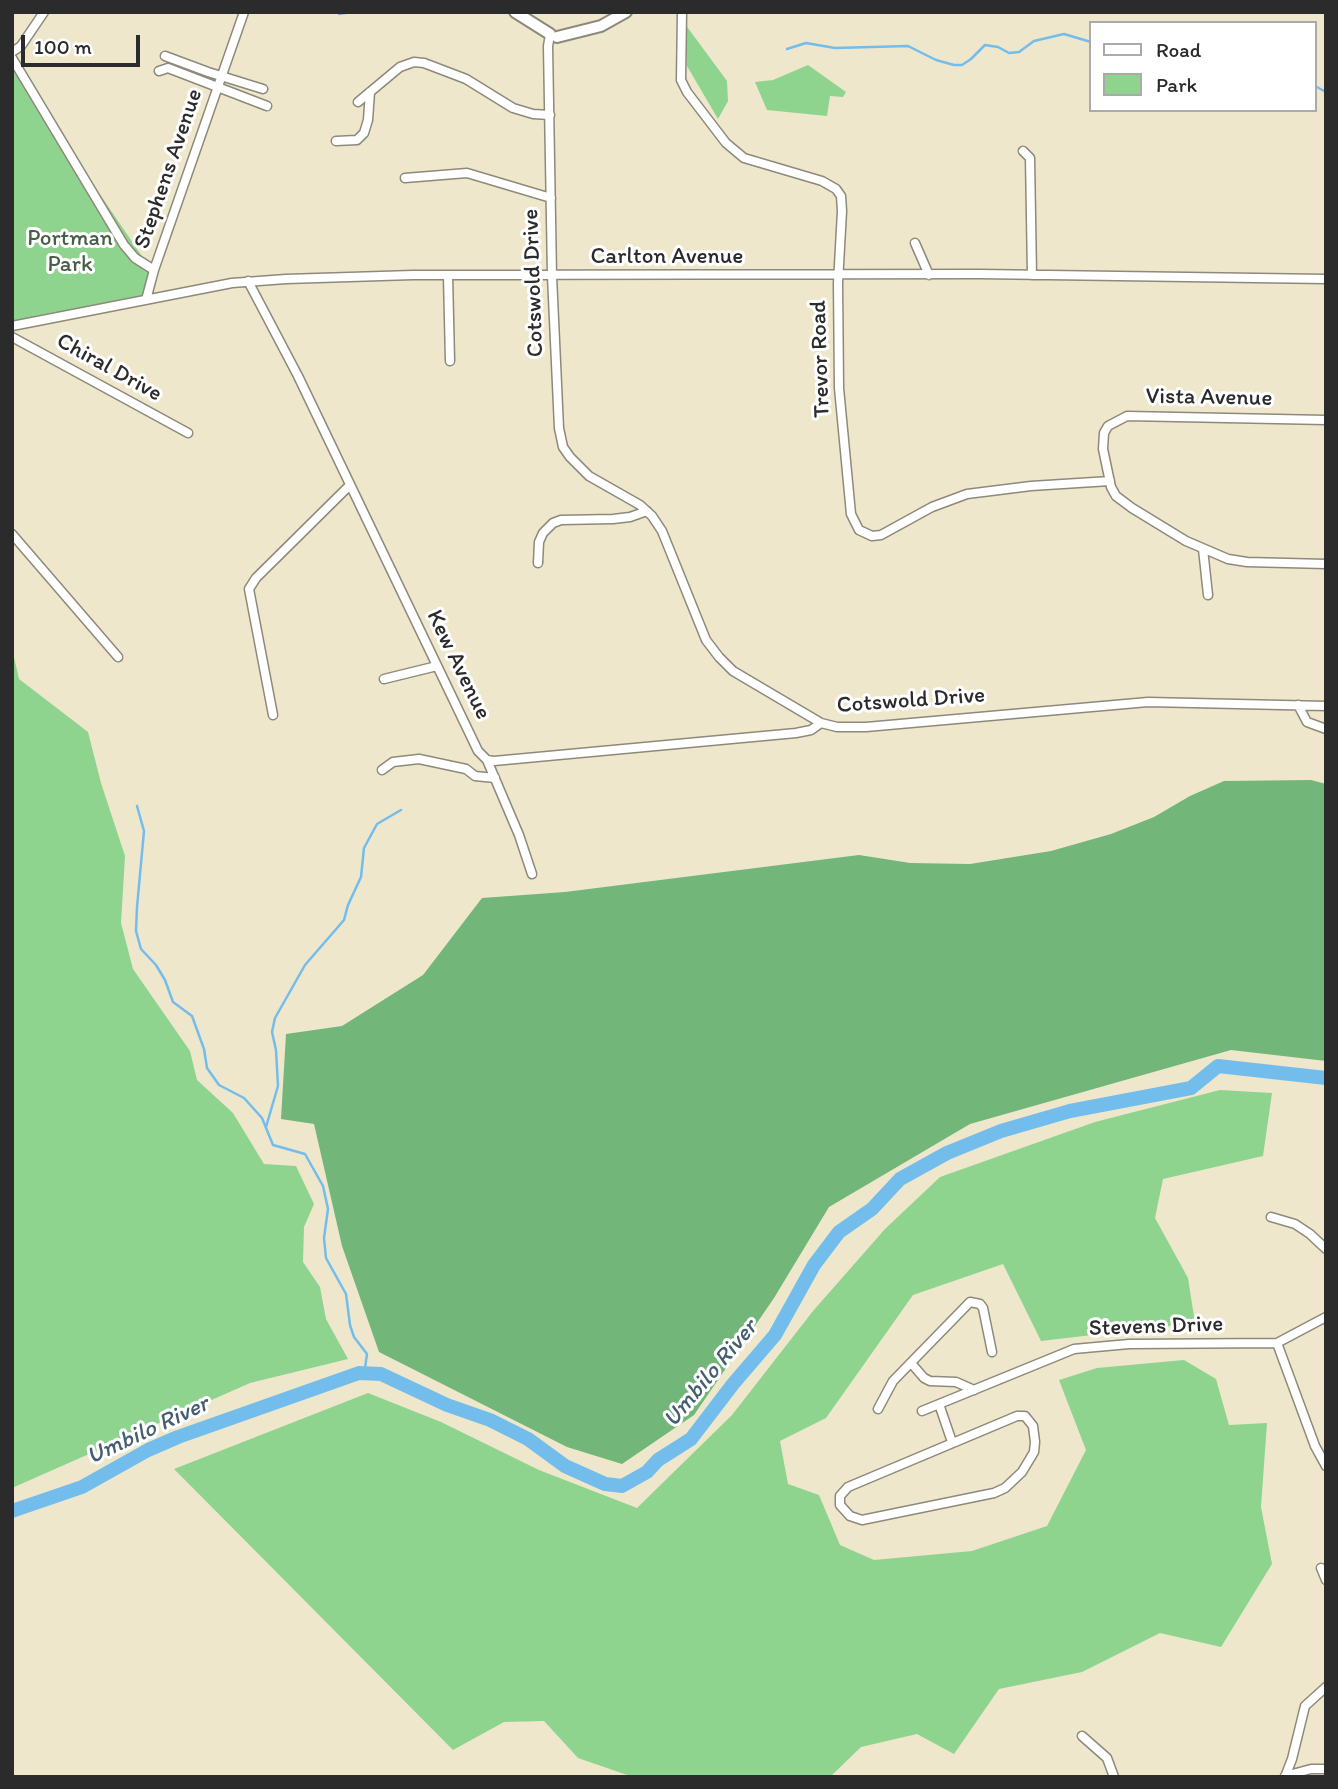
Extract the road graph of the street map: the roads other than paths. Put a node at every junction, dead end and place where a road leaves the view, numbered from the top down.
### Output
1 (44, 12) edge
2 (244, 12) edge
3 (515, 12) edge
4 (626, 12) edge
5 (682, 12) edge
6 (554, 34) junction
7 (12, 52) edge
8 (165, 56) dead end
9 (12, 58) edge
10 (159, 71) dead end
11 (221, 75) junction
12 (217, 88) junction
13 (263, 89) dead end
14 (370, 92) junction
15 (358, 102) dead end
16 (267, 106) dead end
17 (550, 115) junction
18 (336, 141) dead end
19 (1023, 151) dead end
20 (405, 178) dead end
21 (551, 198) junction
22 (915, 243) dead end
23 (154, 270) junction
24 (929, 275) junction
25 (1031, 275) junction
26 (448, 276) junction
27 (552, 276) junction
28 (838, 276) junction
29 (1326, 279) edge
30 (248, 281) junction
31 (146, 300) junction
32 (12, 326) edge
33 (12, 337) edge
34 (450, 361) dead end
35 (1326, 420) edge
36 (188, 433) dead end
37 (1110, 481) junction
38 (350, 485) junction
39 (647, 511) junction
40 (12, 534) edge
41 (1203, 549) junction
42 (538, 564) dead end
43 (1326, 564) edge
44 (1208, 595) dead end
45 (118, 657) dead end
46 (437, 666) junction
47 (384, 678) dead end
48 (1298, 705) junction
49 (1326, 706) edge
50 (273, 715) dead end
51 (821, 723) junction
52 (1326, 729) edge
53 (487, 760) junction
54 (382, 770) dead end
55 (495, 778) junction
56 (533, 874) dead end
57 (1271, 1217) dead end
58 (1326, 1249) edge
59 (1326, 1317) edge
60 (1277, 1343) junction
61 (992, 1352) dead end
62 (911, 1363) junction
63 (974, 1390) junction
64 (939, 1404) junction
65 (878, 1409) dead end
66 (922, 1411) dead end
67 (952, 1442) junction
68 (1326, 1466) edge
69 (1321, 1568) dead end
70 (1326, 1580) edge
71 (1326, 1687) edge
72 (1082, 1735) dead end
73 (1326, 1769) edge
74 (1285, 1776) edge
75 (1114, 1777) edge

1 - 7 street
2 - 11 street, Stephens Avenue
3 - 6 street
4 - 6 street
5 - 28 street, Trevor Road
6 - 17 street, Cotswold Drive
8 - 11 street
9 - 23 street
10 - 12 street
11 - 12 street, Stephens Avenue
11 - 13 street
12 - 16 street
12 - 23 street, Stephens Avenue
14 - 15 street
14 - 17 street
14 - 18 street
17 - 21 street, Cotswold Drive
19 - 25 street
20 - 21 street
21 - 27 street, Cotswold Drive
22 - 24 street
23 - 31 street, Stephens Avenue
24 - 25 street, Carlton Avenue
24 - 28 street, Carlton Avenue
25 - 29 street, Carlton Avenue
26 - 27 street, Carlton Avenue
26 - 30 street, Carlton Avenue
26 - 34 street
27 - 28 street, Carlton Avenue
27 - 39 street, Cotswold Drive
28 - 37 street, Trevor Road
30 - 31 street, Carlton Avenue
30 - 38 street, Kew Avenue
31 - 32 street, Carlton Avenue
33 - 36 street, Chiral Drive
35 - 37 street, Vista Avenue
37 - 41 street
38 - 46 street, Kew Avenue
38 - 50 street
39 - 42 street
39 - 51 street, Cotswold Drive
40 - 45 street
41 - 43 street
41 - 44 street
46 - 47 street
46 - 53 street, Kew Avenue
48 - 49 street, Cotswold Drive
48 - 51 street, Cotswold Drive
48 - 52 street
51 - 53 street
53 - 55 street, Kew Avenue
54 - 55 street
55 - 56 street, Kew Avenue
57 - 58 street
59 - 60 street
60 - 63 street, Stevens Drive
60 - 68 street
61 - 62 street
62 - 63 street
62 - 65 street
63 - 64 street, Stevens Drive
64 - 66 street, Stevens Drive
64 - 67 street
67 - 67 street
69 - 70 street
71 - 74 street
72 - 75 street
73 - 74 street

